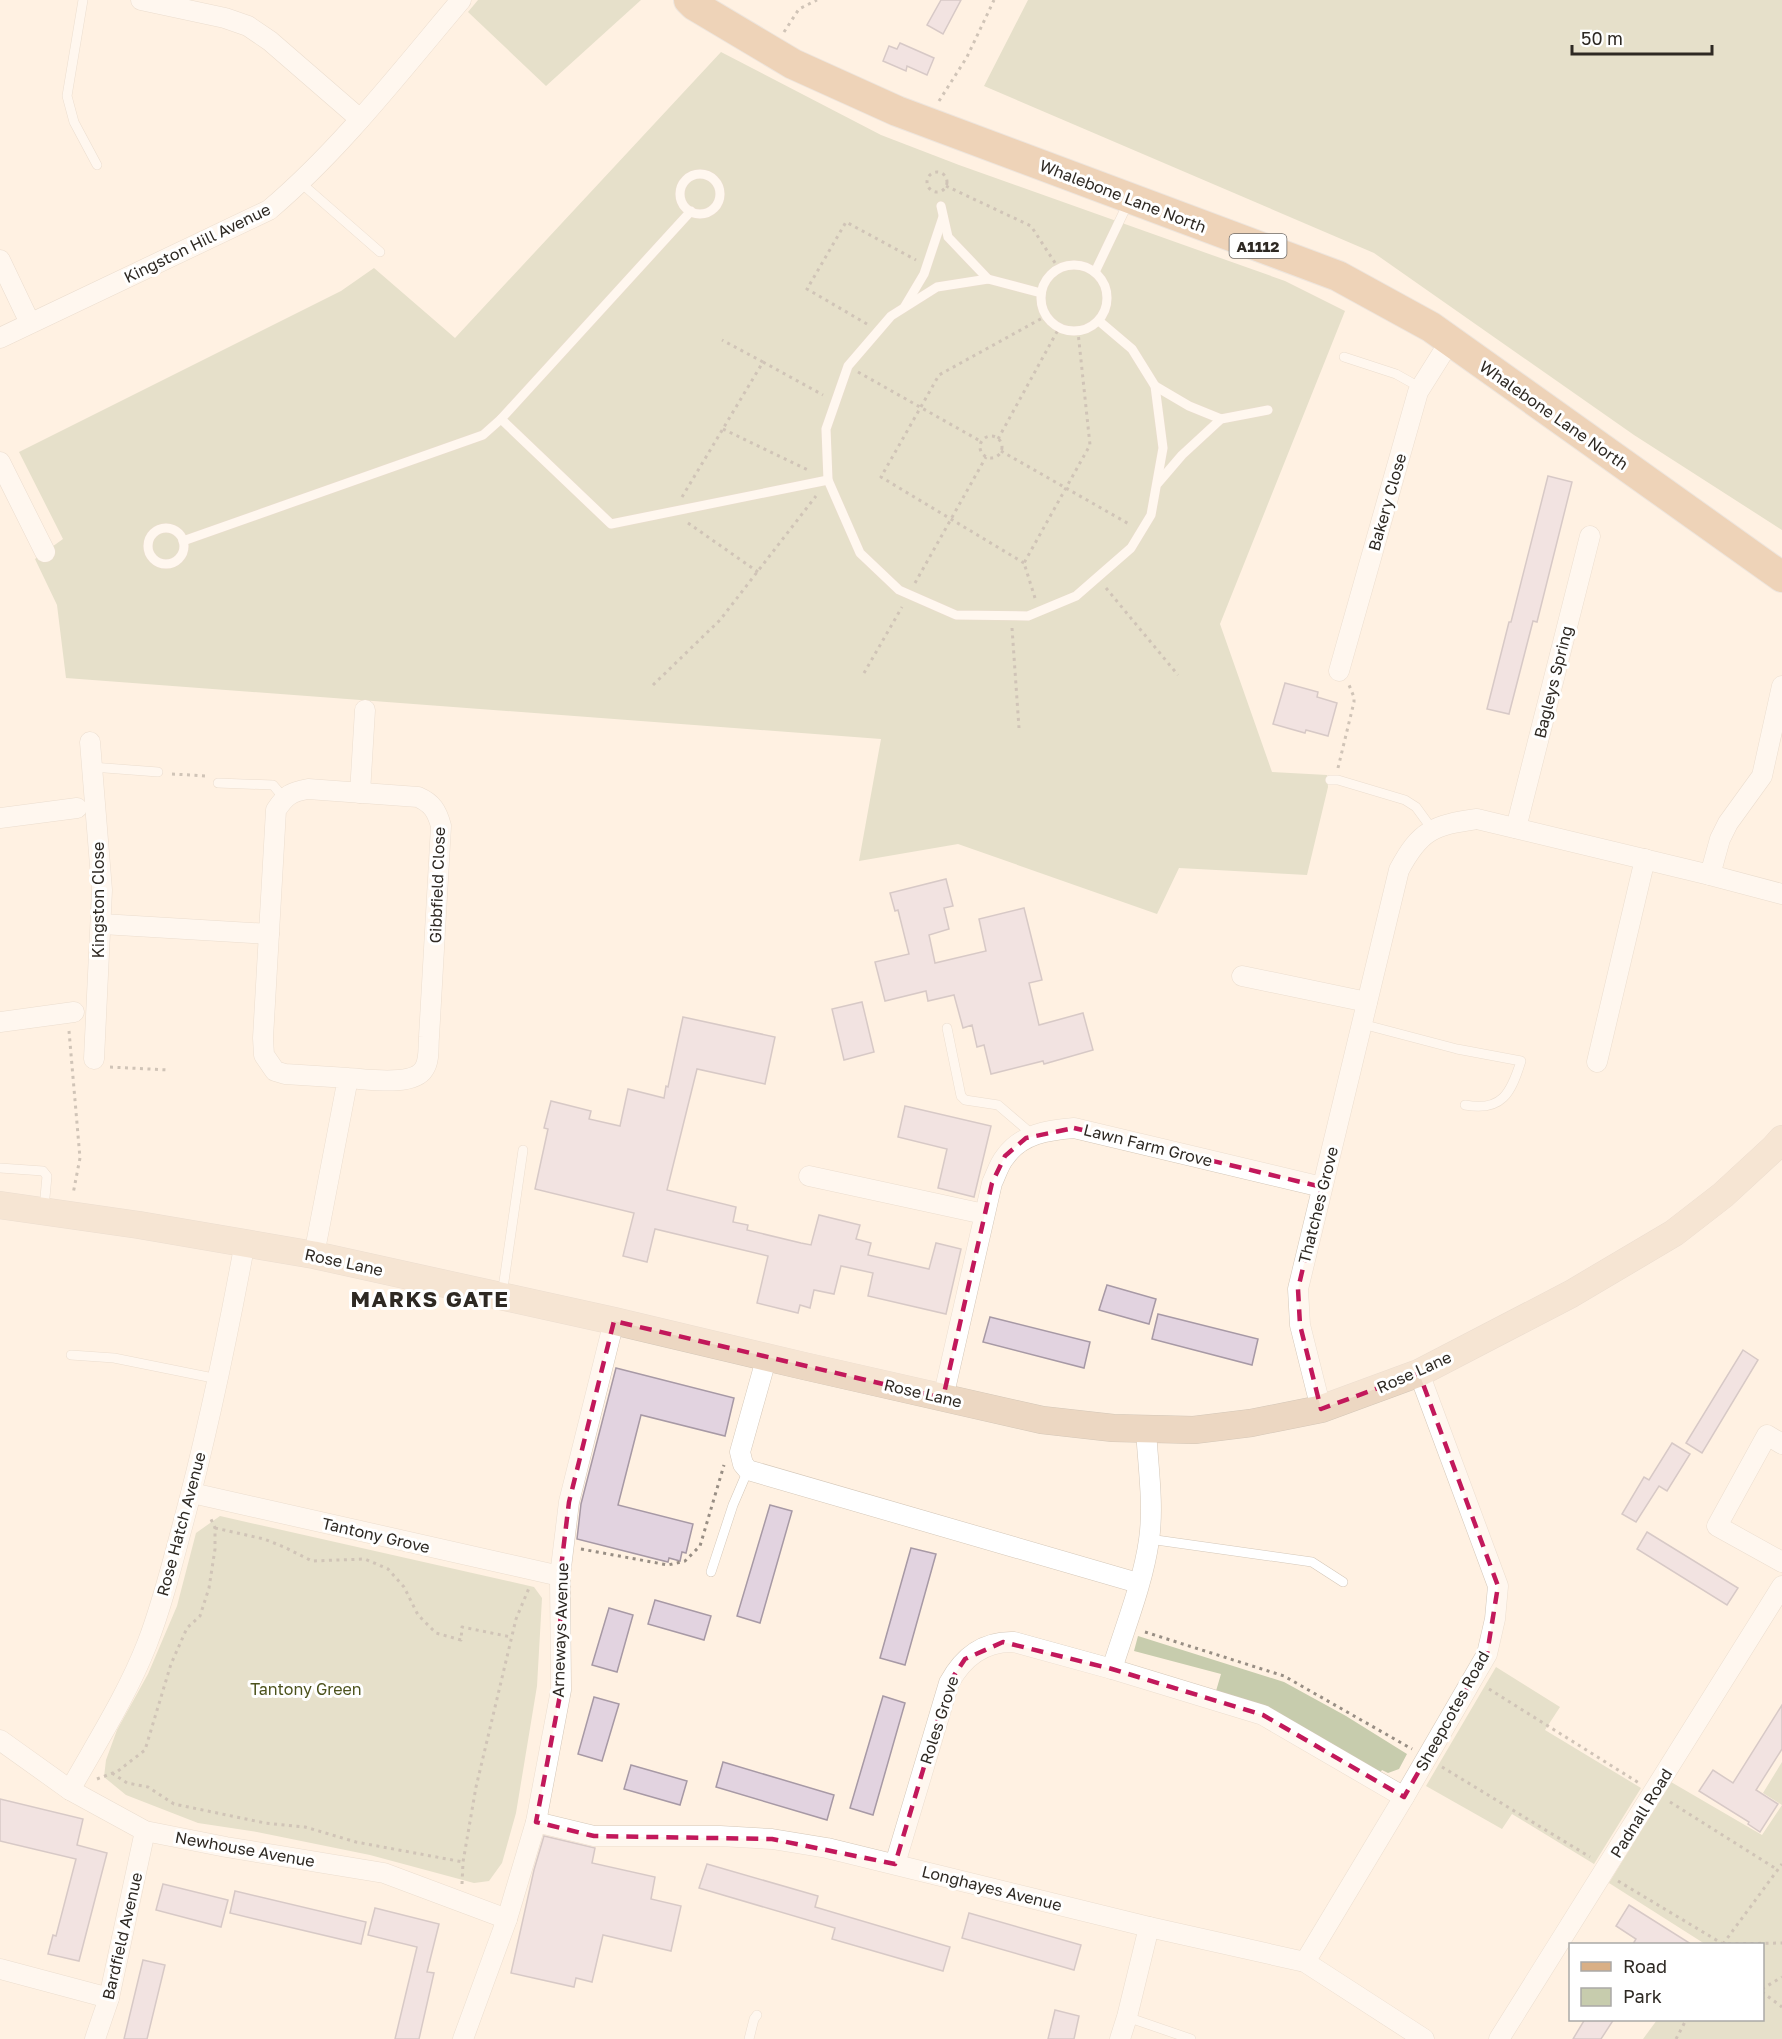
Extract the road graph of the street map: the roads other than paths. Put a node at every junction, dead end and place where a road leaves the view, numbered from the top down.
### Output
1 (83, 0) edge
2 (141, 0) edge
3 (461, 0) edge
4 (689, 0) edge
5 (360, 119) junction
6 (97, 165) dead end
7 (301, 183) junction
8 (1130, 198) junction
9 (941, 206) dead end
10 (691, 211) junction
11 (943, 218) junction
12 (380, 252) dead end
13 (0, 260) edge
14 (1095, 272) junction
15 (988, 279) junction
16 (1041, 293) junction
17 (904, 308) junction
18 (1099, 321) junction
19 (30, 323) junction
20 (0, 338) edge
21 (1450, 341) junction
22 (1344, 357) dead end
23 (1155, 386) junction
24 (1421, 388) junction
25 (1268, 410) dead end
26 (501, 419) junction
27 (1221, 419) junction
28 (0, 462) edge
29 (828, 480) junction
30 (1156, 485) junction
31 (1590, 536) dead end
32 (183, 542) dead end
33 (45, 552) dead end
34 (1782, 577) edge
35 (1344, 675) road end
36 (1782, 686) edge
37 (365, 710) dead end
38 (90, 742) dead end
39 (92, 767) junction
40 (158, 772) road end
41 (1334, 780) road end
42 (218, 783) road end
43 (360, 793) junction
44 (284, 798) junction
45 (76, 808) dead end
46 (0, 818) edge
47 (1516, 828) junction
48 (1432, 829) junction
49 (1645, 859) junction
50 (1710, 875) junction
51 (1782, 894) edge
52 (102, 924) junction
53 (269, 934) junction
54 (1242, 976) dead end
55 (1367, 1002) junction
56 (71, 1012) road end
57 (0, 1022) edge
58 (1362, 1024) junction
59 (947, 1028) dead end
60 (1597, 1062) dead end
61 (94, 1064) road end
62 (348, 1078) junction
63 (1465, 1105) dead end
64 (1033, 1135) junction
65 (1780, 1147) edge
66 (523, 1150) dead end
67 (0, 1168) edge
68 (810, 1176) dead end
69 (1322, 1187) junction
70 (0, 1205) edge
71 (44, 1213) junction
72 (984, 1214) junction
73 (245, 1242) junction
74 (314, 1255) junction
75 (502, 1297) junction
76 (614, 1321) junction
77 (71, 1355) dead end
78 (768, 1356) junction
79 (1419, 1373) junction
80 (218, 1378) junction
81 (943, 1398) junction
82 (1321, 1409) junction
83 (1146, 1430) junction
84 (1782, 1444) edge
85 (748, 1470) junction
86 (196, 1494) junction
87 (1149, 1539) junction
88 (1782, 1562) edge
89 (711, 1572) dead end
90 (560, 1576) junction
91 (1343, 1582) dead end
92 (1138, 1583) junction
93 (1782, 1586) edge
94 (1113, 1669) junction
95 (0, 1740) edge
96 (70, 1790) junction
97 (1404, 1797) junction
98 (536, 1822) junction
99 (145, 1831) junction
100 (895, 1864) junction
101 (507, 1919) junction
102 (1149, 1927) junction
103 (1305, 1962) junction
104 (0, 1969) edge
105 (109, 1998) junction
106 (757, 2015) dead end
107 (1127, 2017) junction
108 (95, 2039) edge
109 (463, 2039) edge
110 (749, 2039) edge
111 (1120, 2039) edge
112 (1191, 2039) edge
113 (1424, 2039) edge
114 (1499, 2039) edge

1 - 6 lane
2 - 5 street
3 - 5 street, Kingston Hill Avenue
4 - 8 main road, Whalebone Lane North / A1112
5 - 7 street, Kingston Hill Avenue
7 - 12 lane
7 - 19 street, Kingston Hill Avenue
8 - 14 lane
8 - 21 main road, Whalebone Lane North / A1112
9 - 11 lane
10 - 10 lane
10 - 26 lane
11 - 15 lane
11 - 17 lane
13 - 19 street
14 - 16 lane
14 - 18 lane
15 - 16 lane
15 - 17 lane
16 - 18 lane
17 - 29 lane
18 - 23 lane
19 - 20 street, Kingston Hill Avenue
21 - 24 street, Bakery Close
21 - 34 main road, Whalebone Lane North / A1112
22 - 24 lane
23 - 27 lane
23 - 30 lane
24 - 35 street, Bakery Close
25 - 27 lane
26 - 29 lane
26 - 32 lane
27 - 30 lane
28 - 33 street
29 - 30 lane
31 - 47 street, Bagleys Spring
36 - 50 street
37 - 43 street
38 - 39 street, Kingston Close
39 - 40 lane
39 - 52 street, Kingston Close
41 - 48 lane
42 - 44 lane
43 - 44 street, Gibbfield Close
43 - 62 street, Gibbfield Close
44 - 53 street, Gibbfield Close
45 - 46 street
47 - 48 street, Thatches Grove
47 - 49 street, Thatches Grove
48 - 55 street, Thatches Grove
49 - 50 street, Thatches Grove
49 - 60 street
50 - 51 street, Thatches Grove
52 - 53 street
52 - 61 street, Kingston Close
53 - 62 street, Gibbfield Close
54 - 55 street
55 - 58 street, Thatches Grove
56 - 57 street
58 - 63 lane
58 - 69 street, Thatches Grove
59 - 64 lane
62 - 74 street
64 - 69 street, Lawn Farm Grove
64 - 72 street, Lawn Farm Grove
65 - 79 street, Rose Lane
66 - 75 lane
67 - 71 lane
68 - 72 street
69 - 82 street, Thatches Grove
70 - 71 street, Rose Lane
71 - 73 street, Rose Lane
72 - 81 street, Lawn Farm Grove
73 - 74 street, Rose Lane
73 - 80 street, Rose Hatch Avenue
74 - 75 street, Rose Lane
75 - 76 street, Rose Lane
76 - 78 street, Rose Lane
76 - 90 street, Arneways Avenue
77 - 80 lane
78 - 81 street, Rose Lane
78 - 85 street
79 - 82 street, Rose Lane
79 - 97 street, Sheepcotes Road
80 - 86 street, Rose Hatch Avenue
81 - 83 street, Rose Lane
82 - 83 street, Rose Lane
83 - 87 street
84 - 88 street
85 - 89 lane
85 - 92 street
86 - 90 street, Tantony Grove
86 - 96 street, Rose Hatch Avenue
87 - 91 lane
87 - 92 street
90 - 98 street, Arneways Avenue
92 - 94 street
93 - 114 street, Padnall Road
94 - 97 street, Roles Grove
94 - 100 street, Roles Grove
95 - 96 street, Newhouse Avenue
96 - 99 street, Newhouse Avenue
97 - 103 street, Sheepcotes Road
98 - 100 street, Longhayes Avenue
98 - 101 street, Arneways Avenue
99 - 101 street, Newhouse Avenue
99 - 105 street, Bardfield Avenue
100 - 102 street, Longhayes Avenue
101 - 109 street, Arneways Avenue
102 - 103 street, Longhayes Avenue
102 - 107 street
103 - 113 street, Longhayes Avenue
104 - 105 street
105 - 108 street, Bardfield Avenue
106 - 110 lane
107 - 111 street
107 - 112 lane

